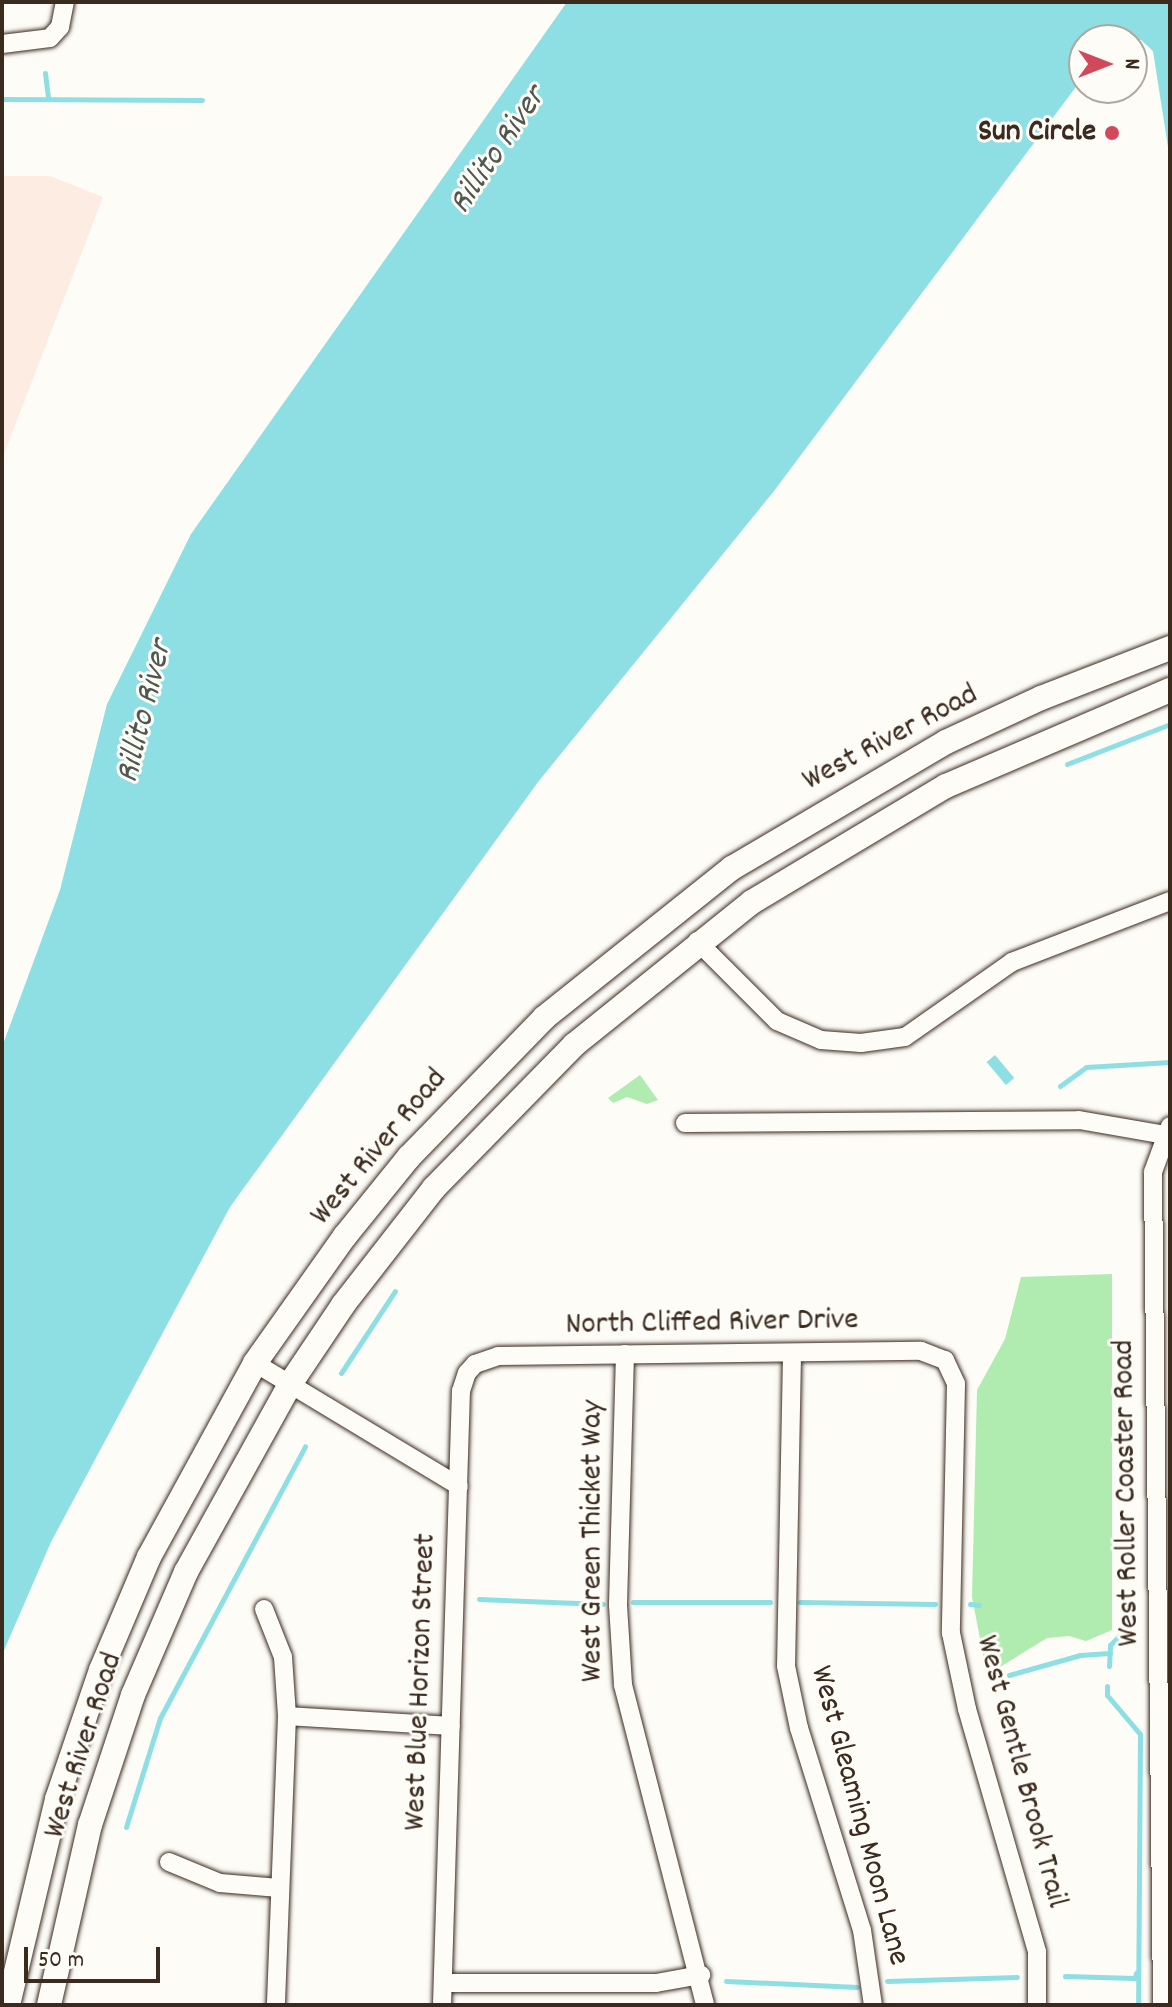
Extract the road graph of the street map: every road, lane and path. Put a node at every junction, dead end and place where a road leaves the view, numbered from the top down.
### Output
1 (65, 6) edge
2 (2, 44) edge
3 (1170, 648) edge
4 (1170, 690) edge
5 (985, 723) junction
6 (1002, 759) junction
7 (1170, 901) edge
8 (697, 941) junction
9 (685, 1123) dead end
10 (1167, 1130) edge
11 (625, 1354) junction
12 (792, 1355) junction
13 (472, 1359) joint
14 (951, 1360) joint
15 (255, 1363) junction
16 (290, 1384) junction
17 (459, 1486) junction
18 (264, 1609) dead end
19 (287, 1716) junction
20 (451, 1726) junction
21 (1165, 1852) edge
22 (169, 1862) dead end
23 (279, 1888) junction
24 (701, 1975) junction
25 (443, 1983) junction
26 (8, 2005) edge
27 (49, 2005) edge
28 (276, 2005) edge
29 (442, 2005) edge
30 (705, 2005) edge
31 (873, 2005) edge
32 (1037, 2005) edge
33 (1162, 2005) edge

1 - 2 street
3 - 5 main road, West River Road
4 - 6 main road, West River Road
5 - 6 main road
5 - 15 main road, West River Road
6 - 8 main road, West River Road
7 - 8 street
8 - 16 main road, West River Road
9 - 10 street, West Roller Coaster Road
10 - 21 street, West Roller Coaster Road
11 - 12 street, North Cliffed River Drive
11 - 13 street, North Cliffed River Drive
11 - 24 street, West Green Thicket Way
12 - 14 street, North Cliffed River Drive
12 - 31 street, West Gleaming Moon Lane
13 - 17 street, West Blue Horizon Street
14 - 32 street, West Gentle Brook Trail
15 - 16 street
15 - 26 main road, West River Road
16 - 17 street
16 - 27 main road, West River Road
17 - 20 street, West Blue Horizon Street
18 - 19 street
19 - 20 street
19 - 23 street
20 - 25 street, West Blue Horizon Street
21 - 33 street, West Roller Coaster Road
22 - 23 street
23 - 28 street
24 - 25 street
24 - 30 street, West Green Thicket Way
25 - 29 street, West Blue Horizon Street

